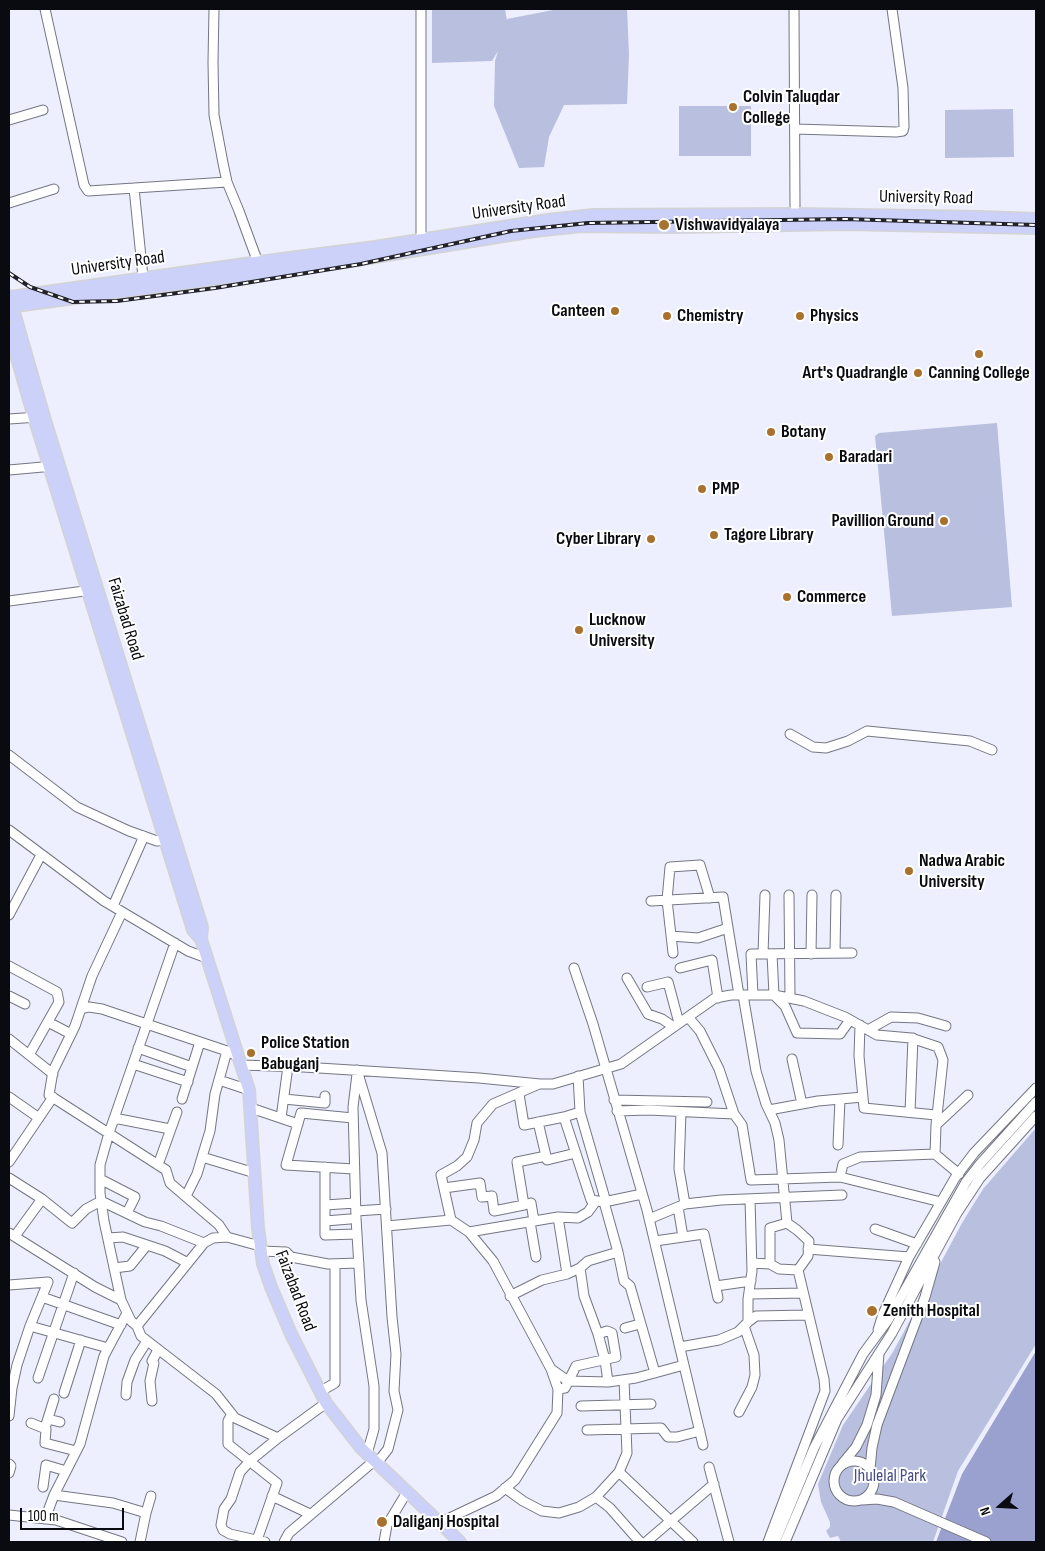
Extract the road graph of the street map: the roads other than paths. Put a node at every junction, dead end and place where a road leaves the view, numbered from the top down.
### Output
1 (45, 9) edge
2 (214, 9) edge
3 (421, 9) edge
4 (794, 9) edge
5 (892, 9) edge
6 (43, 110) dead end
7 (9, 120) edge
8 (796, 129) junction
9 (227, 182) junction
10 (134, 188) junction
11 (54, 189) dead end
12 (9, 203) edge
13 (795, 206) dead end
14 (1036, 219) edge
15 (1036, 228) edge
16 (421, 245) junction
17 (260, 267) junction
18 (143, 278) junction
19 (11, 304) edge
20 (9, 330) edge
21 (39, 417) junction
22 (9, 418) edge
23 (54, 466) junction
24 (9, 470) edge
25 (93, 590) junction
26 (9, 601) edge
27 (790, 734) dead end
28 (992, 750) dead end
29 (9, 755) edge
30 (9, 830) edge
31 (144, 836) junction
32 (169, 839) junction
33 (41, 855) junction
34 (765, 894) dead end
35 (812, 895) dead end
36 (836, 895) dead end
37 (789, 896) dead end
38 (710, 898) junction
39 (667, 900) junction
40 (651, 901) dead end
41 (113, 906) junction
42 (122, 912) junction
43 (9, 916) edge
44 (728, 928) junction
45 (671, 936) junction
46 (175, 943) junction
47 (673, 953) dead end
48 (835, 953) junction
49 (852, 953) dead end
50 (767, 954) junction
51 (811, 954) junction
52 (790, 955) junction
53 (207, 958) junction
54 (9, 966) edge
55 (574, 968) dead end
56 (680, 968) dead end
57 (627, 978) dead end
58 (648, 987) dead end
59 (745, 995) junction
60 (9, 996) edge
61 (774, 996) junction
62 (718, 998) junction
63 (790, 998) junction
64 (24, 1004) dead end
65 (81, 1009) junction
66 (688, 1017) junction
67 (850, 1020) junction
68 (48, 1022) junction
69 (146, 1025) junction
70 (677, 1025) junction
71 (946, 1026) dead end
72 (864, 1028) junction
73 (71, 1034) junction
74 (913, 1038) junction
75 (9, 1039) edge
76 (200, 1042) junction
77 (138, 1048) junction
78 (227, 1051) junction
79 (29, 1055) junction
80 (792, 1059) dead end
81 (240, 1061) junction
82 (133, 1064) junction
83 (288, 1066) junction
84 (192, 1067) junction
85 (605, 1068) junction
86 (357, 1070) junction
87 (53, 1074) junction
88 (578, 1076) junction
89 (219, 1080) junction
90 (188, 1082) junction
91 (540, 1084) junction
92 (1036, 1088) edge
93 (249, 1090) junction
94 (519, 1094) junction
95 (968, 1095) dead end
96 (53, 1097) junction
97 (863, 1097) junction
98 (182, 1099) dead end
99 (284, 1099) junction
100 (840, 1099) junction
101 (614, 1100) junction
102 (10, 1101) edge
103 (707, 1102) dead end
104 (1036, 1102) edge
105 (802, 1104) junction
106 (251, 1108) junction
107 (769, 1110) junction
108 (617, 1111) junction
109 (177, 1112) dead end
110 (580, 1112) junction
111 (680, 1112) junction
112 (910, 1112) junction
113 (734, 1114) junction
114 (324, 1115) junction
115 (1036, 1116) edge
116 (564, 1117) junction
117 (39, 1118) junction
118 (114, 1118) junction
119 (281, 1118) junction
120 (353, 1118) junction
121 (936, 1120) junction
122 (538, 1122) junction
123 (298, 1124) junction
124 (170, 1129) junction
125 (109, 1133) junction
126 (838, 1145) dead end
127 (576, 1152) junction
128 (935, 1154) junction
129 (546, 1156) junction
130 (202, 1157) junction
131 (9, 1162) edge
132 (158, 1165) junction
133 (325, 1167) junction
134 (354, 1169) junction
135 (255, 1173) junction
136 (959, 1174) junction
137 (840, 1177) junction
138 (9, 1178) edge
139 (784, 1178) junction
140 (100, 1179) junction
141 (444, 1188) junction
142 (642, 1194) junction
143 (842, 1195) dead end
144 (186, 1196) junction
145 (786, 1198) junction
146 (42, 1199) junction
147 (750, 1199) junction
148 (101, 1201) junction
149 (602, 1202) junction
150 (941, 1202) junction
151 (325, 1205) junction
152 (524, 1205) junction
153 (681, 1205) junction
154 (386, 1209) junction
155 (354, 1211) junction
156 (128, 1213) junction
157 (558, 1217) junction
158 (649, 1219) junction
159 (451, 1220) junction
160 (325, 1221) junction
161 (532, 1222) junction
162 (788, 1223) junction
163 (387, 1226) junction
164 (875, 1229) dead end
165 (469, 1232) junction
166 (12, 1234) edge
167 (357, 1234) junction
168 (226, 1237) junction
169 (682, 1237) junction
170 (108, 1238) junction
171 (655, 1241) junction
172 (204, 1243) junction
173 (941, 1243) junction
174 (917, 1244) junction
175 (147, 1245) junction
176 (260, 1248) junction
177 (808, 1249) junction
178 (618, 1252) junction
179 (536, 1257) dead end
180 (909, 1257) junction
181 (188, 1263) junction
182 (359, 1263) junction
183 (334, 1264) junction
184 (770, 1264) junction
185 (752, 1266) junction
186 (114, 1268) junction
187 (580, 1268) junction
188 (798, 1270) junction
189 (74, 1274) junction
190 (567, 1274) junction
191 (751, 1281) junction
192 (9, 1285) edge
193 (716, 1286) junction
194 (803, 1292) junction
195 (749, 1294) junction
196 (510, 1296) junction
197 (42, 1298) junction
198 (718, 1298) dead end
199 (122, 1300) junction
200 (62, 1305) junction
201 (127, 1313) junction
202 (808, 1315) junction
203 (640, 1324) junction
204 (746, 1324) junction
205 (121, 1325) junction
206 (30, 1326) junction
207 (137, 1326) junction
208 (625, 1328) dead end
209 (53, 1332) junction
210 (877, 1335) junction
211 (81, 1340) junction
212 (147, 1341) junction
213 (680, 1347) junction
214 (108, 1348) junction
215 (158, 1350) junction
216 (879, 1351) junction
217 (605, 1360) junction
218 (684, 1365) junction
219 (551, 1369) junction
220 (654, 1373) junction
221 (38, 1378) dead end
222 (624, 1380) junction
223 (568, 1381) junction
224 (608, 1382) junction
225 (558, 1389) junction
226 (321, 1391) junction
227 (64, 1393) dead end
228 (126, 1395) dead end
229 (54, 1399) dead end
230 (152, 1401) dead end
231 (326, 1402) junction
232 (651, 1404) dead end
233 (625, 1405) junction
234 (581, 1406) dead end
235 (739, 1412) dead end
236 (232, 1414) junction
237 (831, 1415) junction
238 (9, 1416) edge
239 (60, 1422) dead end
240 (31, 1423) dead end
241 (46, 1424) junction
242 (626, 1429) junction
243 (587, 1430) dead end
244 (700, 1431) junction
245 (278, 1438) junction
246 (703, 1445) dead end
247 (76, 1451) junction
248 (373, 1459) junction
249 (251, 1460) junction
250 (9, 1464) edge
251 (842, 1464) junction
252 (709, 1467) dead end
253 (66, 1471) junction
254 (795, 1471) junction
255 (619, 1472) junction
256 (9, 1473) edge
257 (872, 1473) junction
258 (714, 1484) junction
259 (43, 1487) dead end
260 (505, 1488) junction
261 (407, 1492) junction
262 (54, 1494) junction
263 (151, 1496) dead end
264 (272, 1496) junction
265 (596, 1497) junction
266 (862, 1500) junction
267 (896, 1502) junction
268 (146, 1513) junction
269 (310, 1514) junction
270 (9, 1515) edge
271 (45, 1519) junction
272 (670, 1522) junction
273 (440, 1523) junction
274 (261, 1541) edge
275 (728, 1541) edge
276 (122, 1542) edge
277 (140, 1542) edge
278 (284, 1542) edge
279 (384, 1542) edge
280 (460, 1542) edge
281 (640, 1542) edge
282 (646, 1542) edge
283 (693, 1542) edge
284 (768, 1542) edge
285 (775, 1542) edge
286 (785, 1542) edge
287 (986, 1542) edge

1 - 10 street
2 - 9 street
3 - 16 street
4 - 8 street
5 - 8 street
6 - 7 street
8 - 13 street
9 - 10 street
9 - 17 street
10 - 18 street
11 - 12 street
14 - 16 main road, University Road
15 - 16 main road, University Road
16 - 17 main road, University Road
17 - 18 main road, University Road
17 - 19 main road, University Road
18 - 19 main road, University Road
19 - 21 main road, Faizabad Road
20 - 21 main road, Faizabad Road
21 - 22 street
21 - 23 main road, Faizabad Road
23 - 24 street
23 - 25 main road, Faizabad Road
25 - 26 street
25 - 32 main road, Faizabad Road
27 - 28 street
29 - 31 street
30 - 33 street
31 - 32 street
31 - 41 street
32 - 53 main road, Faizabad Road
33 - 41 street
33 - 43 street
34 - 50 street
35 - 51 street
36 - 48 street
37 - 52 street
38 - 39 street
38 - 39 street
38 - 44 street
39 - 40 street
39 - 45 street
41 - 42 street
42 - 46 street
42 - 65 street
44 - 45 street
44 - 59 street
45 - 47 street
46 - 53 street
46 - 69 street
48 - 49 street
48 - 51 street
50 - 52 street
50 - 59 street
50 - 61 street
51 - 52 street
52 - 63 street
53 - 81 main road, Faizabad Road
54 - 68 street
55 - 85 street
56 - 62 street
57 - 70 street
58 - 70 street
59 - 61 street
59 - 62 street
59 - 107 street
60 - 64 street
61 - 63 street
61 - 67 street
62 - 66 street
63 - 67 street
65 - 69 street
65 - 73 street
66 - 70 street
66 - 113 street
67 - 72 street
68 - 73 street
68 - 79 street
69 - 76 street
69 - 77 street
70 - 85 street
71 - 72 street
72 - 74 street
72 - 97 street
73 - 87 street
74 - 112 street
74 - 121 street
75 - 79 street
76 - 78 street
76 - 84 street
77 - 82 street
77 - 84 street
78 - 81 street
78 - 89 street
79 - 87 street
80 - 105 street
81 - 83 street
81 - 93 main road, Faizabad Road
82 - 90 street
82 - 118 street
83 - 86 street
83 - 99 street
84 - 90 street
85 - 88 street
85 - 101 street
86 - 91 street
86 - 120 street
86 - 154 street
87 - 96 street
88 - 91 street
88 - 110 street
89 - 93 street
89 - 130 street
90 - 98 street
91 - 94 street
92 - 136 street
93 - 106 main road, Faizabad Road
94 - 122 street
94 - 141 street
95 - 121 street
96 - 117 street
96 - 125 street
97 - 100 street
97 - 112 street
99 - 114 street
99 - 119 street
100 - 105 street
100 - 126 street
101 - 103 street
101 - 108 street
102 - 117 street
104 - 210 street
105 - 107 street
106 - 119 street
106 - 135 main road, Faizabad Road
107 - 139 street
108 - 111 street
108 - 142 street
109 - 124 street
110 - 116 street
110 - 149 street
111 - 113 street
111 - 153 street
112 - 121 street
113 - 139 street
114 - 120 street
114 - 123 street
115 - 173 street
116 - 122 street
116 - 127 street
117 - 131 street
118 - 124 street
118 - 125 street
119 - 123 street
120 - 134 street
121 - 128 street
122 - 129 street
123 - 133 street
124 - 132 street
125 - 132 street
125 - 140 street
127 - 129 street
127 - 149 street
128 - 136 street
128 - 137 street
129 - 152 street
130 - 135 street
130 - 144 street
132 - 144 street
133 - 134 street
133 - 151 street
134 - 155 street
135 - 176 main road, Faizabad Road
136 - 150 street
137 - 139 street
137 - 150 street
138 - 146 street
139 - 145 street
140 - 148 street
140 - 156 street
141 - 152 street
141 - 159 street
142 - 149 street
142 - 158 street
143 - 145 street
144 - 168 street
145 - 147 street
145 - 162 street
146 - 148 street
146 - 166 street
147 - 153 street
147 - 185 street
148 - 156 street
148 - 170 street
149 - 157 street
149 - 178 street
150 - 174 street
151 - 155 street
151 - 160 street
152 - 161 street
153 - 158 street
153 - 169 street
154 - 155 street
154 - 163 street
155 - 160 street
155 - 167 street
156 - 172 street
157 - 161 street
157 - 190 street
158 - 171 street
159 - 163 street
159 - 165 street
160 - 167 street
161 - 165 street
161 - 179 street
162 - 177 street
162 - 184 street
163 - 248 street
164 - 174 street
165 - 196 street
166 - 189 street
167 - 182 street
168 - 172 street
168 - 176 street
169 - 171 street
169 - 193 street
170 - 175 street
170 - 186 street
171 - 213 street
172 - 181 street
173 - 216 street
173 - 257 street
174 - 180 street
175 - 181 street
175 - 186 street
176 - 183 street
176 - 226 main road, Faizabad Road
177 - 180 street
177 - 188 street
178 - 187 street
178 - 203 street
180 - 210 street
181 - 207 street
182 - 183 street
182 - 248 street
183 - 226 street
184 - 185 street
184 - 188 street
185 - 191 street
186 - 199 street
187 - 190 street
187 - 217 street
188 - 194 street
189 - 199 street
189 - 200 street
190 - 196 street
191 - 193 street
191 - 195 street
192 - 197 street
193 - 198 street
194 - 195 street
194 - 202 street
195 - 204 street
196 - 219 street
197 - 200 street
197 - 206 street
199 - 201 street
200 - 205 street
200 - 209 street
201 - 205 street
201 - 207 street
202 - 204 street
202 - 254 street
203 - 208 street
203 - 220 street
204 - 213 street
204 - 235 street
205 - 214 street
206 - 209 street
206 - 238 street
207 - 212 street
209 - 211 street
209 - 221 street
210 - 216 street
210 - 237 street
211 - 214 street
211 - 227 street
212 - 215 street
212 - 228 street
213 - 218 street
214 - 247 street
215 - 230 street
215 - 236 street
216 - 251 street
216 - 286 street
217 - 223 street
217 - 224 street
218 - 220 street
218 - 244 street
219 - 223 street
219 - 225 street
220 - 222 street
222 - 224 street
222 - 233 street
223 - 224 street
223 - 225 street
225 - 260 street
226 - 231 main road, Faizabad Road
229 - 241 street
231 - 245 street
231 - 248 main road, Faizabad Road
232 - 233 street
233 - 234 street
233 - 242 street
236 - 245 street
236 - 249 street
237 - 254 street
237 - 285 street
239 - 241 street
240 - 241 street
241 - 247 street
242 - 243 street
242 - 244 street
242 - 255 street
244 - 246 street
245 - 249 street
247 - 253 street
248 - 261 main road, Faizabad Road
248 - 269 street
249 - 264 street
249 - 274 street
250 - 256 street
251 - 257 street
251 - 266 street
252 - 258 street
253 - 259 street
253 - 262 street
254 - 284 street
255 - 265 street
255 - 272 street
257 - 266 street
257 - 267 street
258 - 272 street
258 - 275 street
260 - 265 street
260 - 273 street
261 - 273 main road, Faizabad Road
261 - 279 street
262 - 268 street
262 - 271 street
263 - 268 street
264 - 269 street
264 - 274 street
265 - 281 street
266 - 267 street
267 - 287 street
268 - 277 street
269 - 278 street
270 - 271 street
271 - 276 street
272 - 282 street
272 - 283 street
273 - 280 main road, Faizabad Road

